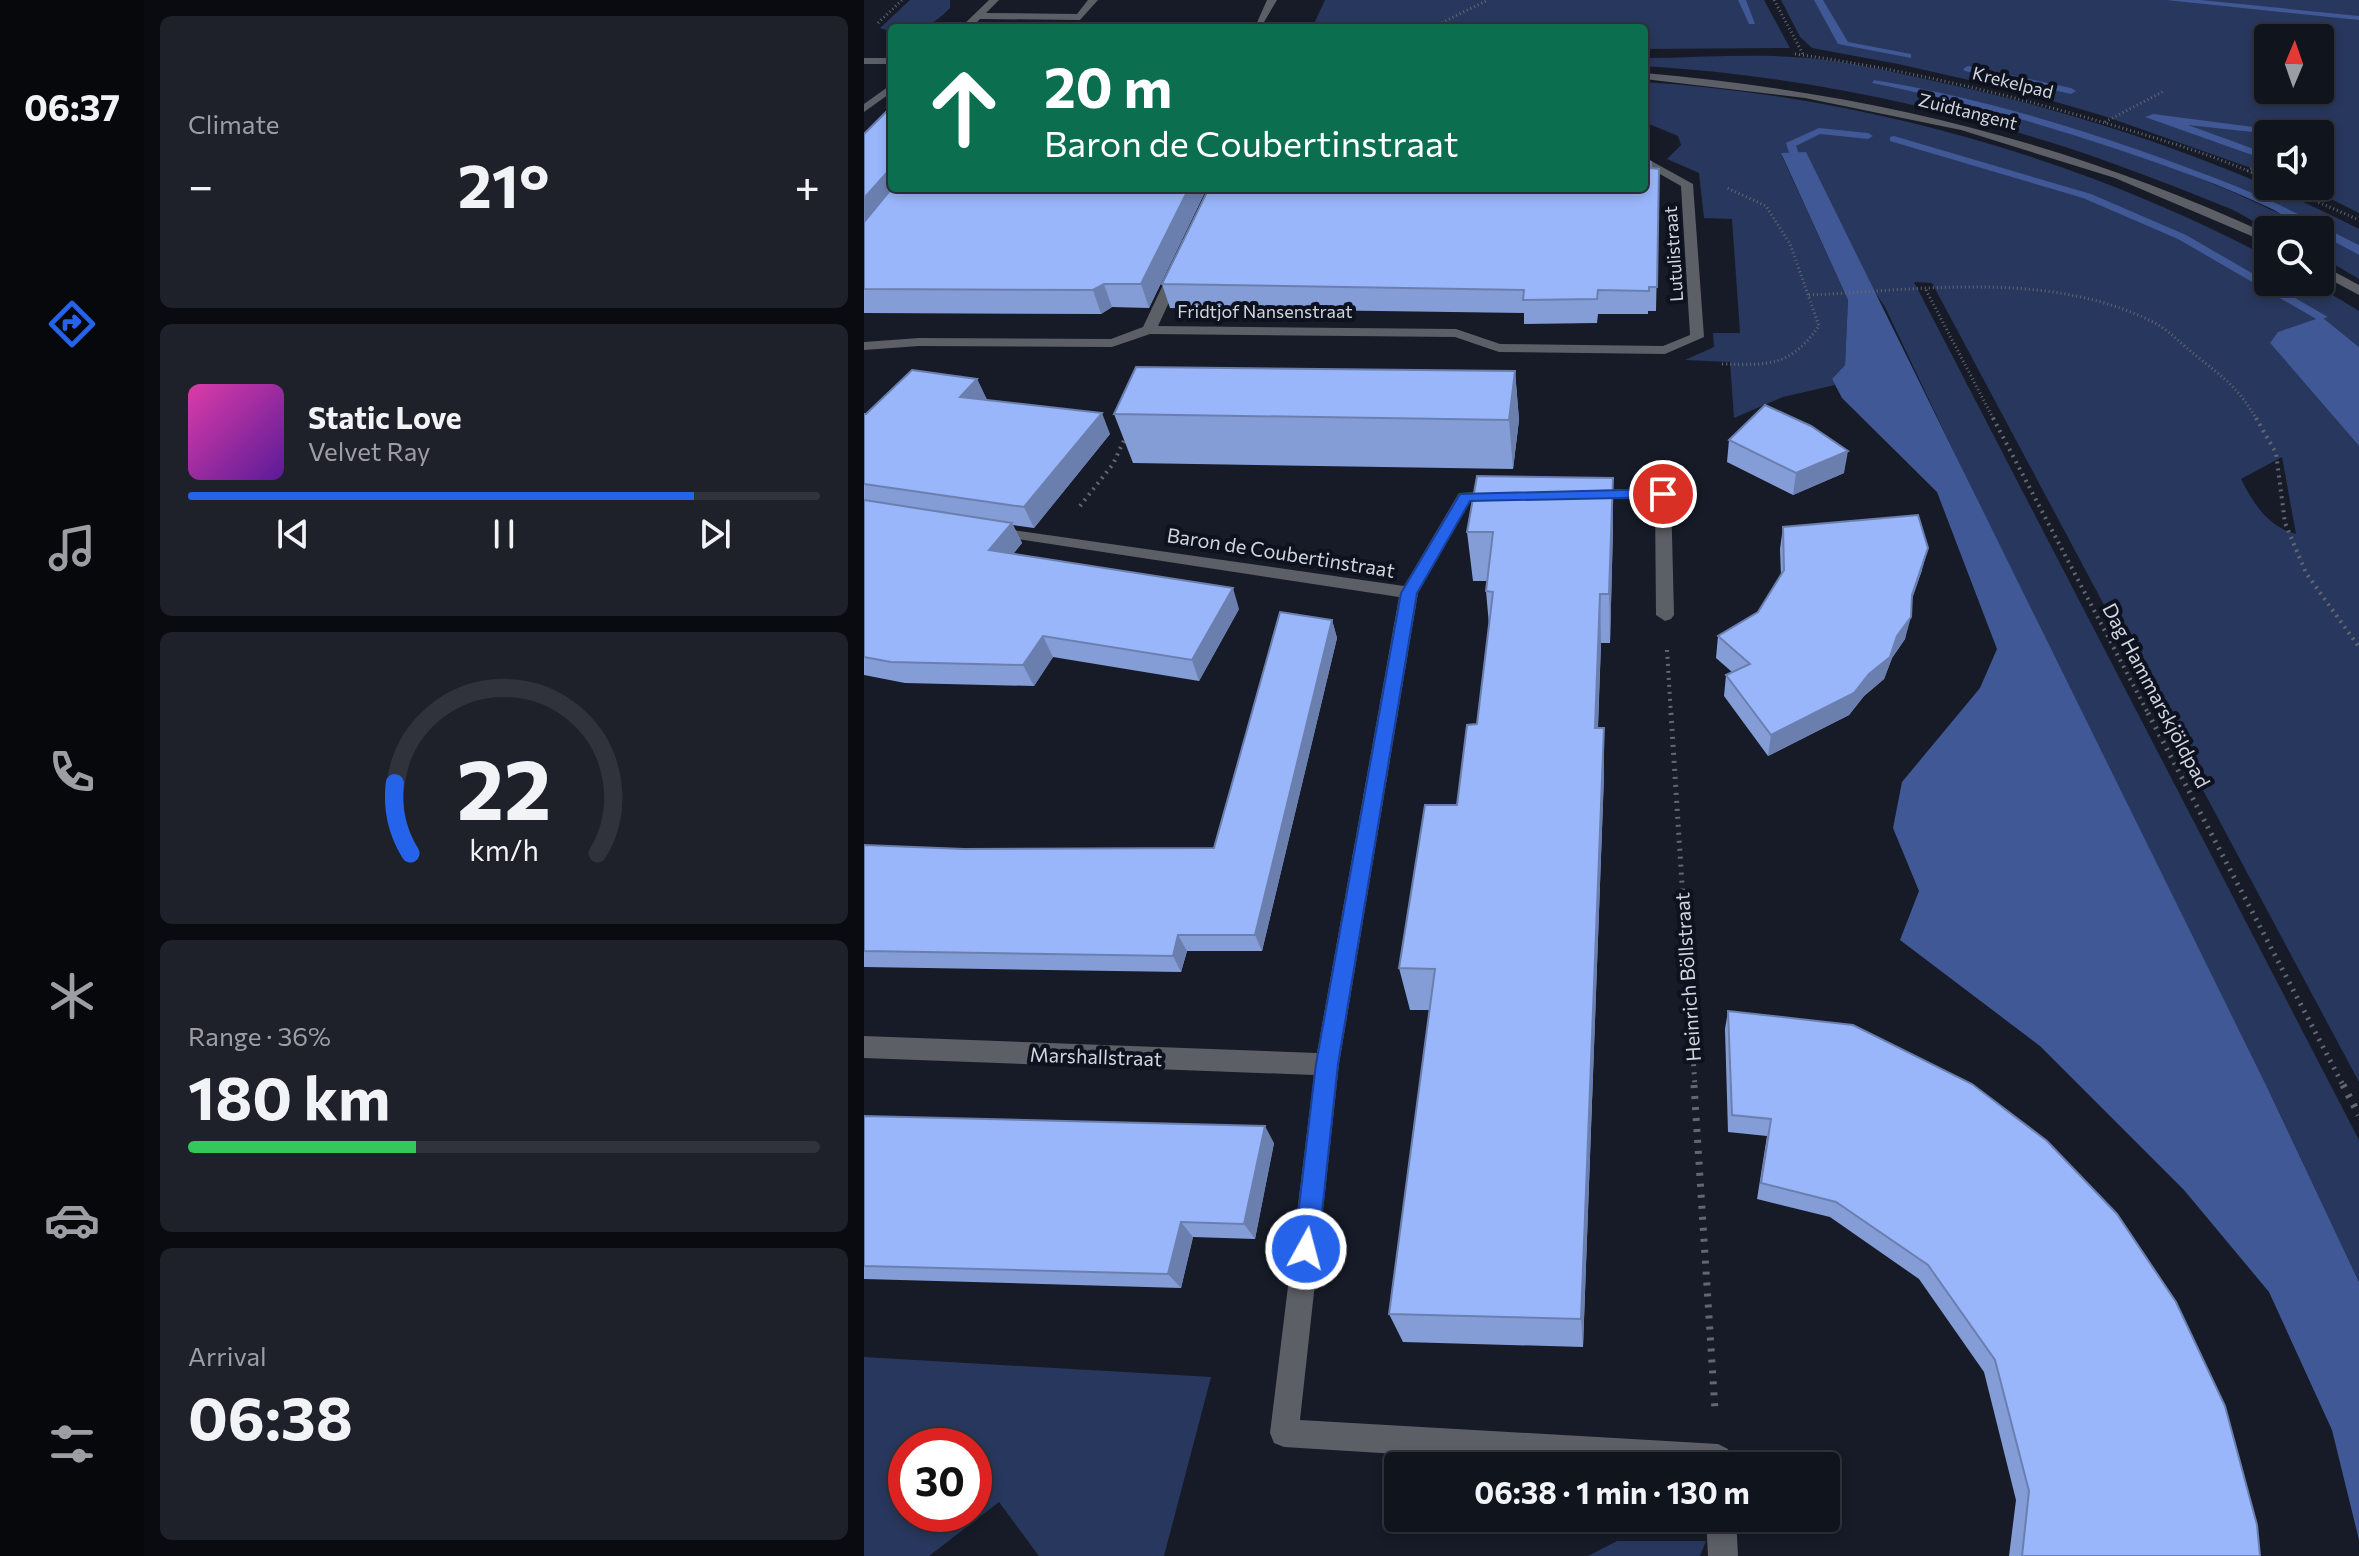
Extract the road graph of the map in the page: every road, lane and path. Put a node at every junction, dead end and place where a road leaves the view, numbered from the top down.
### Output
1 (994, 0) edge
2 (1093, 0) edge
3 (1272, 0) edge
4 (1488, 0) edge
5 (1774, 0) edge
6 (979, 16) junction
7 (970, 24) edge
8 (1259, 24) edge
9 (1439, 24) edge
10 (864, 61) edge
11 (888, 61) edge
12 (1648, 76) edge
13 (888, 90) edge
14 (2164, 91) dead end
15 (864, 109) edge
16 (2105, 122) junction
17 (1648, 162) edge
18 (2254, 167) edge
19 (2247, 171) junction
20 (2254, 174) edge
21 (1682, 179) junction
22 (2314, 200) edge
23 (2359, 220) edge
24 (2254, 233) edge
25 (1183, 259) edge
26 (2334, 276) edge
27 (1926, 290) junction
28 (2359, 291) edge
29 (1809, 295) junction
30 (1149, 330) junction
31 (864, 346) edge
32 (1665, 350) joint
33 (1721, 364) dead end
34 (1131, 426) edge
35 (1577, 495) edge
36 (1520, 496) edge
37 (975, 527) edge
38 (1054, 539) junction
39 (1409, 593) junction
40 (1665, 615) joint
41 (2359, 647) edge
42 (864, 1047) edge
43 (1327, 1064) junction
44 (2359, 1115) edge
45 (1559, 1452) edge
46 (1717, 1452) edge
47 (1722, 1532) edge
48 (1723, 1556) edge

1 - 6 street
2 - 6 street
3 - 8 street
4 - 9 path
5 - 16 path, Krekelpad
6 - 7 street
10 - 11 street
12 - 24 street, Zuidtangent
13 - 15 street
14 - 16 path
16 - 19 path, Krekelpad
17 - 21 street, Lutulistraat
18 - 19 path
19 - 20 path, Krekelpad
21 - 29 path
21 - 32 street, Lutulistraat
22 - 23 path
25 - 30 street
26 - 28 street
27 - 29 path
27 - 41 path
27 - 44 path, Dag Hammarskjöldpad
29 - 33 path
30 - 31 street, Fridtjof Nansenstraat
30 - 32 street, Fridtjof Nansenstraat
34 - 38 path
35 - 40 street
36 - 39 street
37 - 38 street, Baron de Coubertinstraat
38 - 39 street, Baron de Coubertinstraat
39 - 43 street, Baron de Coubertinstraat
40 - 46 path, Heinrich Böllstraat
42 - 43 street, Marshallstraat
43 - 45 street
47 - 48 street

